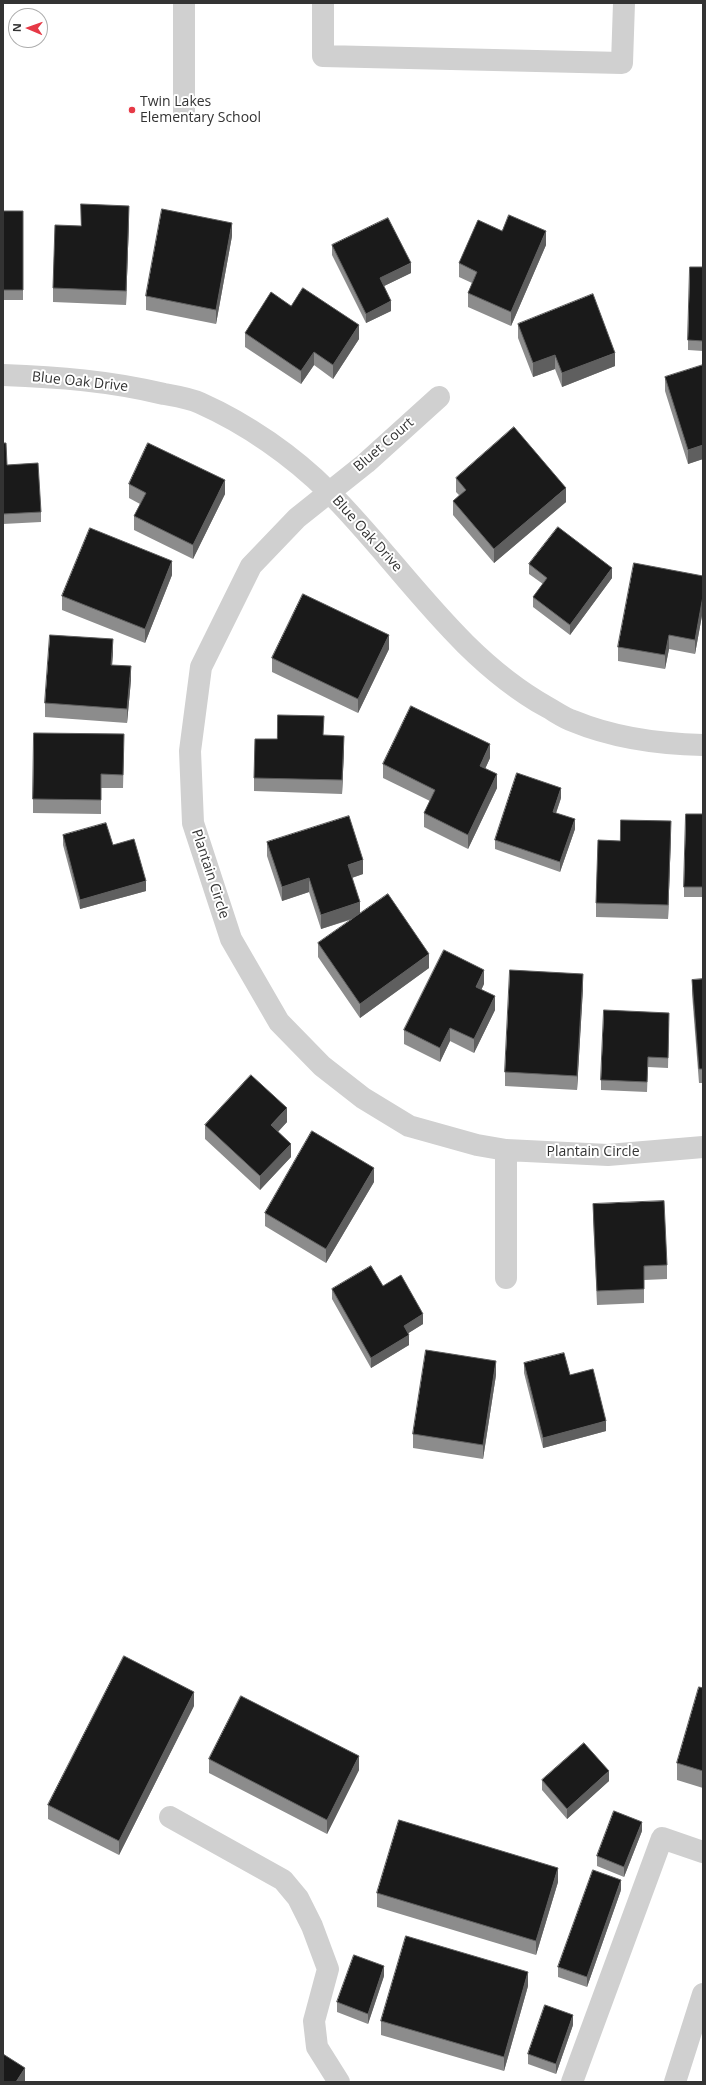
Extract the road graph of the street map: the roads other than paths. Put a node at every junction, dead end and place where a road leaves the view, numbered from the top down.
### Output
1 (184, 3) edge
2 (323, 3) edge
3 (624, 3) edge
4 (184, 112) dead end
5 (3, 375) edge
6 (439, 397) dead end
7 (329, 492) junction
8 (703, 745) edge
9 (703, 1147) edge
10 (506, 1150) junction
11 (506, 1278) dead end
12 (170, 1817) dead end
13 (703, 1852) edge
14 (703, 1994) edge
15 (339, 2082) edge
16 (572, 2082) edge
17 (675, 2082) edge

1 - 4 street
2 - 3 street
5 - 7 street, Blue Oak Drive
6 - 7 street, Bluet Court
7 - 8 street, Blue Oak Drive
7 - 10 street, Plantain Circle
9 - 10 street, Plantain Circle
10 - 11 street
12 - 15 street
13 - 16 street
14 - 17 street

